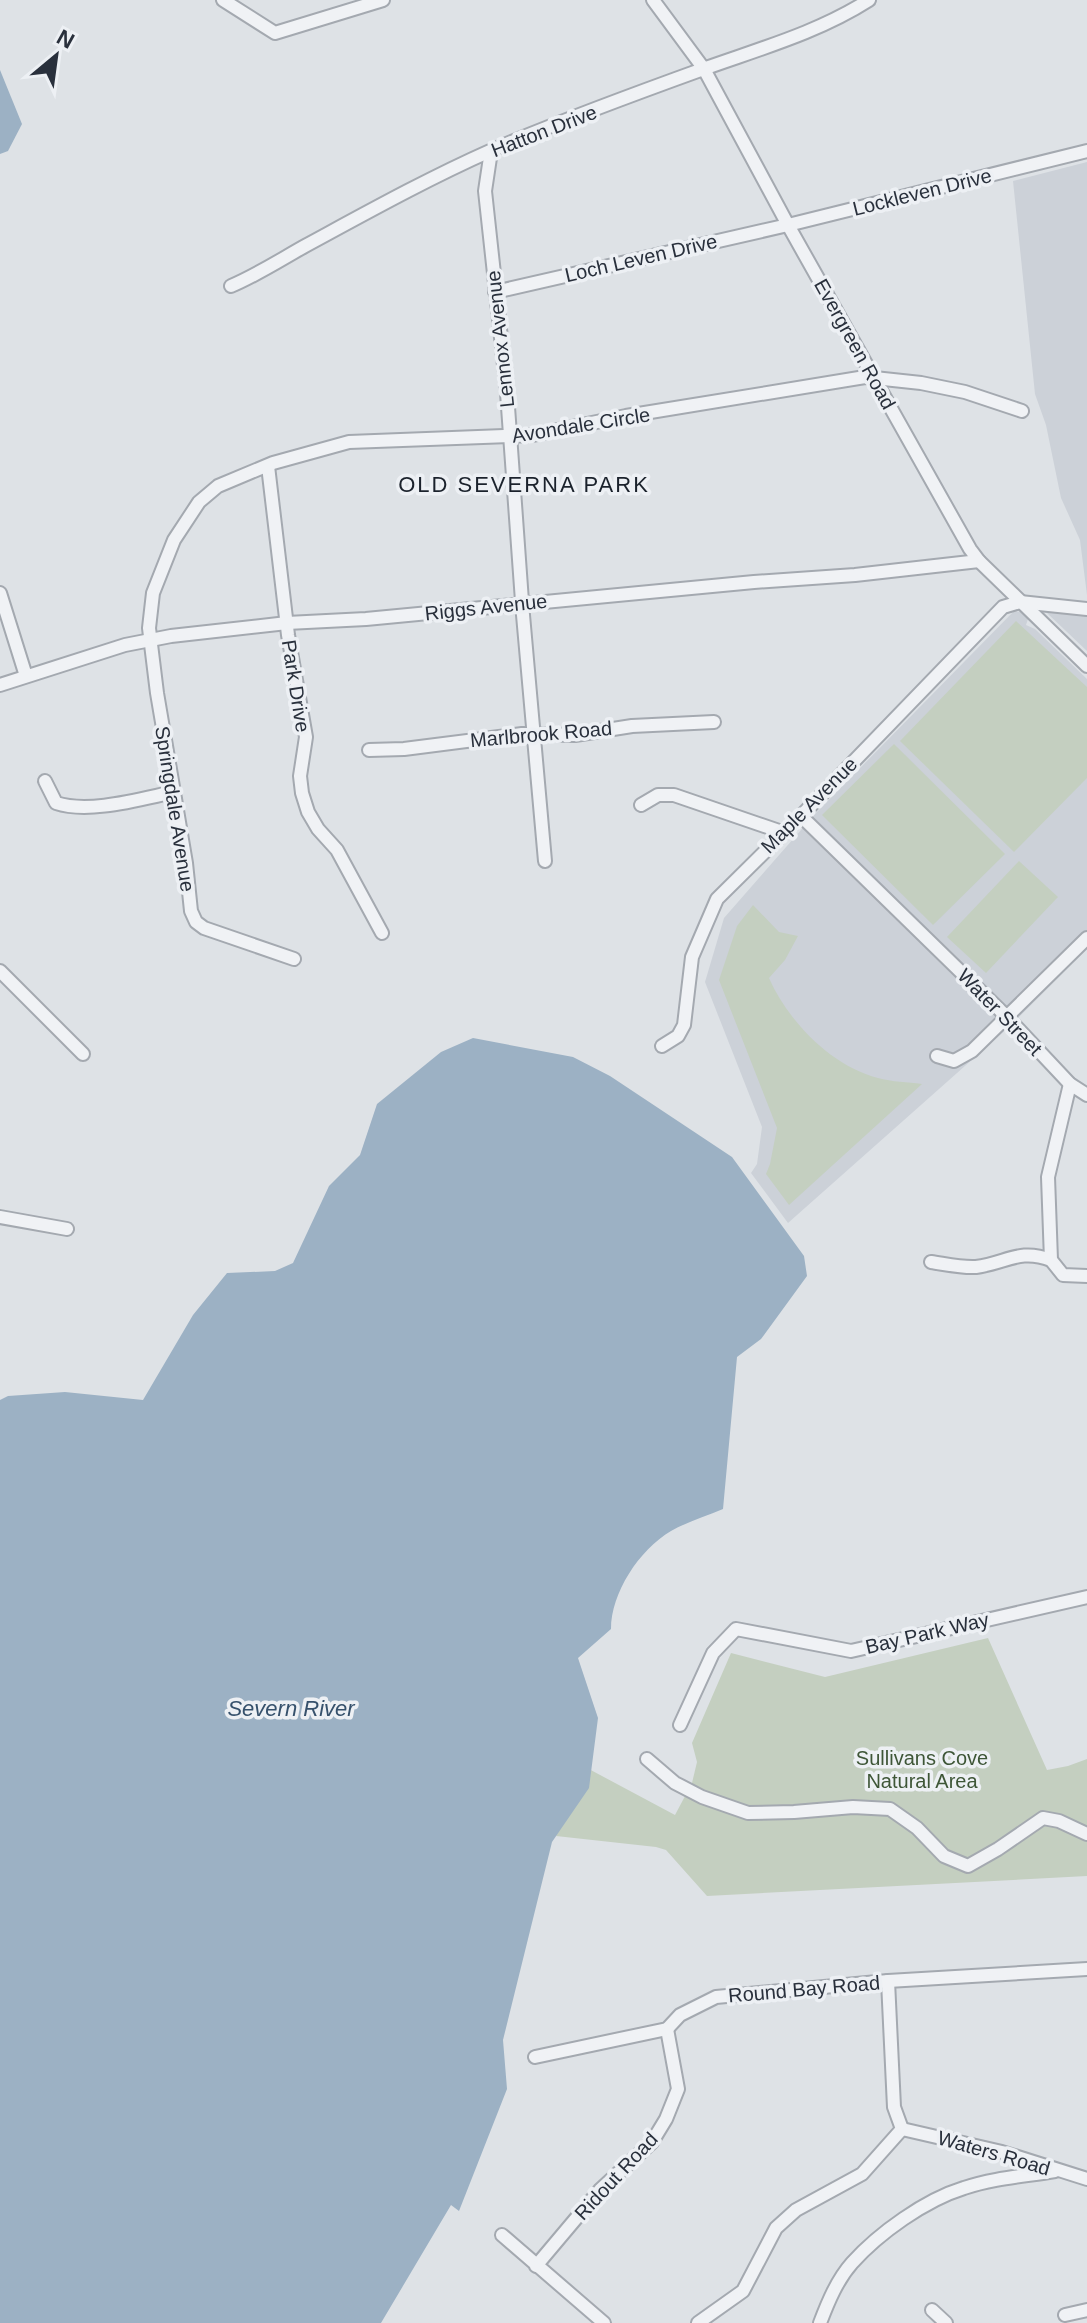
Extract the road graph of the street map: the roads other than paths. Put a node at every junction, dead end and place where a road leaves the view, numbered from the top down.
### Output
1 (223, 0) edge
2 (383, 0) edge
3 (653, 0) edge
4 (869, 0) edge
5 (704, 69) junction
6 (491, 151) junction
7 (1087, 151) edge
8 (788, 225) junction
9 (231, 286) dead end
10 (495, 292) junction
11 (874, 377) junction
12 (1022, 411) dead end
13 (509, 438) junction
14 (268, 466) junction
15 (979, 561) junction
16 (0, 593) edge
17 (1020, 602) junction
18 (523, 603) junction
19 (1087, 609) edge
20 (287, 623) junction
21 (149, 639) junction
22 (1087, 666) edge
23 (26, 676) junction
24 (0, 685) edge
25 (714, 722) dead end
26 (535, 735) junction
27 (369, 750) dead end
28 (45, 781) dead end
29 (174, 792) junction
30 (641, 805) dead end
31 (801, 816) junction
32 (782, 832) junction
33 (545, 861) dead end
34 (382, 933) dead end
35 (1087, 938) edge
36 (294, 959) dead end
37 (0, 971) edge
38 (1007, 1017) junction
39 (662, 1046) dead end
40 (83, 1054) dead end
41 (937, 1056) dead end
42 (1070, 1084) junction
43 (1087, 1095) edge
44 (0, 1217) edge
45 (67, 1229) dead end
46 (1051, 1260) junction
47 (931, 1262) dead end
48 (1087, 1276) edge
49 (1087, 1597) edge
50 (680, 1725) dead end
51 (647, 1759) dead end
52 (1087, 1834) edge
53 (1087, 1969) edge
54 (888, 1981) junction
55 (667, 2029) junction
56 (535, 2057) dead end
57 (902, 2129) junction
58 (1055, 2171) junction
59 (1087, 2179) edge
60 (502, 2235) dead end
61 (536, 2266) junction
62 (932, 2310) dead end
63 (1087, 2310) edge
64 (1065, 2315) dead end
65 (604, 2323) edge
66 (698, 2323) edge
67 (820, 2323) edge
68 (946, 2323) edge

1 - 2 street
3 - 5 street, Evergreen Road
4 - 5 street, Hatton Drive
5 - 6 street, Hatton Drive
5 - 8 street, Evergreen Road
6 - 9 street, Hatton Drive
6 - 10 street, Lennox Avenue
7 - 8 street, Lockleven Drive
8 - 10 street, Loch Leven Drive
8 - 11 street, Evergreen Road
10 - 13 street, Lennox Avenue
11 - 12 street, Avondale Circle
11 - 13 street, Avondale Circle
11 - 15 street, Evergreen Road
13 - 14 street, Avondale Circle
13 - 18 street, Lennox Avenue
14 - 20 street, Park Drive
14 - 21 street, Avondale Circle
15 - 17 street, Evergreen Road
15 - 18 street, Riggs Avenue
16 - 23 street
17 - 19 street
17 - 22 street, Evergreen Road
17 - 31 street, Maple Avenue
18 - 20 street, Riggs Avenue
18 - 26 street, Lennox Avenue
20 - 21 street, Riggs Avenue
20 - 34 street, Park Drive
21 - 23 street, Riggs Avenue
21 - 29 street, Springdale Avenue
23 - 24 street, Riggs Avenue
25 - 26 street, Marlbrook Road
26 - 27 street, Marlbrook Road
26 - 33 street, Lennox Avenue
28 - 29 street
29 - 36 street, Springdale Avenue
30 - 32 street
31 - 32 street, Maple Avenue
31 - 38 street, Water Street
32 - 39 street, Maple Avenue
35 - 38 street
37 - 40 street
38 - 41 street
38 - 42 street, Water Street
42 - 43 street, Water Street
42 - 46 street
44 - 45 street
46 - 47 street
46 - 48 street
49 - 50 street, Bay Park Way
51 - 52 street
53 - 54 street, Round Bay Road
54 - 55 street, Round Bay Road
54 - 57 street
55 - 56 street, Round Bay Road
55 - 61 street, Ridout Road
57 - 58 street, Waters Road
57 - 66 street
58 - 59 street, Waters Road
58 - 67 street
60 - 61 street
61 - 65 street
62 - 68 street
63 - 64 street

